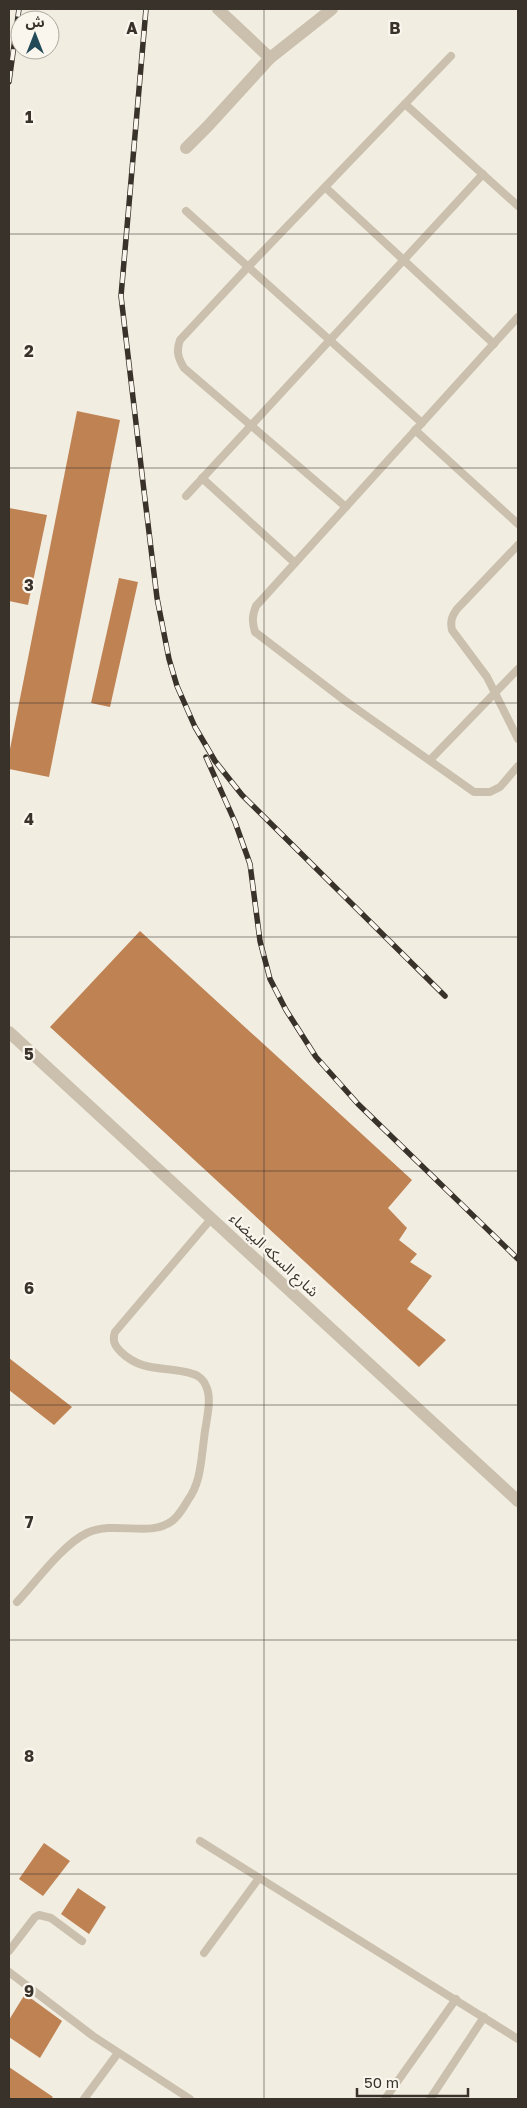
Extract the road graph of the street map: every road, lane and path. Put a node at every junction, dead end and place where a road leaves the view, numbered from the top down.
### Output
1 (218, 9) edge
2 (332, 9) edge
3 (451, 56) dead end
4 (270, 58) junction
5 (405, 104) junction
6 (186, 148) dead end
7 (483, 174) junction
8 (324, 187) junction
9 (518, 206) edge
10 (186, 211) dead end
11 (403, 260) junction
12 (248, 267) junction
13 (518, 317) edge
14 (330, 340) junction
15 (494, 344) junction
16 (422, 423) junction
17 (251, 425) junction
18 (415, 430) junction
19 (202, 478) junction
20 (186, 496) dead end
21 (346, 507) junction
22 (518, 524) edge
23 (518, 546) edge
24 (295, 563) junction
25 (518, 668) edge
26 (496, 692) junction
27 (518, 739) edge
28 (430, 760) junction
29 (518, 766) edge
30 (9, 1032) edge
31 (211, 1218) junction
32 (518, 1501) edge
33 (17, 1602) dead end
34 (200, 1841) dead end
35 (259, 1878) junction
36 (82, 1941) dead end
37 (9, 1951) edge
38 (204, 1953) dead end
39 (9, 1972) edge
40 (456, 1999) junction
41 (484, 2017) junction
42 (518, 2039) edge
43 (118, 2052) junction
44 (84, 2099) edge
45 (190, 2099) edge
46 (384, 2099) edge
47 (430, 2099) edge

1 - 4 street
2 - 4 street
3 - 5 lane
4 - 6 street
5 - 7 lane
5 - 8 lane
7 - 9 lane
7 - 11 lane
8 - 11 lane
8 - 12 lane
10 - 12 lane
11 - 14 lane
11 - 15 lane
12 - 14 lane
12 - 17 lane
13 - 15 lane
14 - 16 lane
14 - 17 lane
15 - 16 lane
16 - 18 lane
17 - 19 lane
17 - 21 lane
18 - 21 lane
18 - 22 lane
19 - 20 lane
19 - 24 lane
21 - 24 lane
23 - 26 lane
24 - 28 lane
25 - 26 lane
26 - 27 lane
26 - 28 lane
28 - 29 lane
30 - 31 street, شارع السكه البيضاء
31 - 32 street, شارع السكه البيضاء
31 - 33 lane
34 - 35 lane
35 - 38 lane
35 - 40 lane
36 - 37 lane
39 - 43 lane
40 - 41 lane
40 - 46 lane
41 - 42 lane
41 - 47 lane
43 - 44 lane
43 - 45 lane

